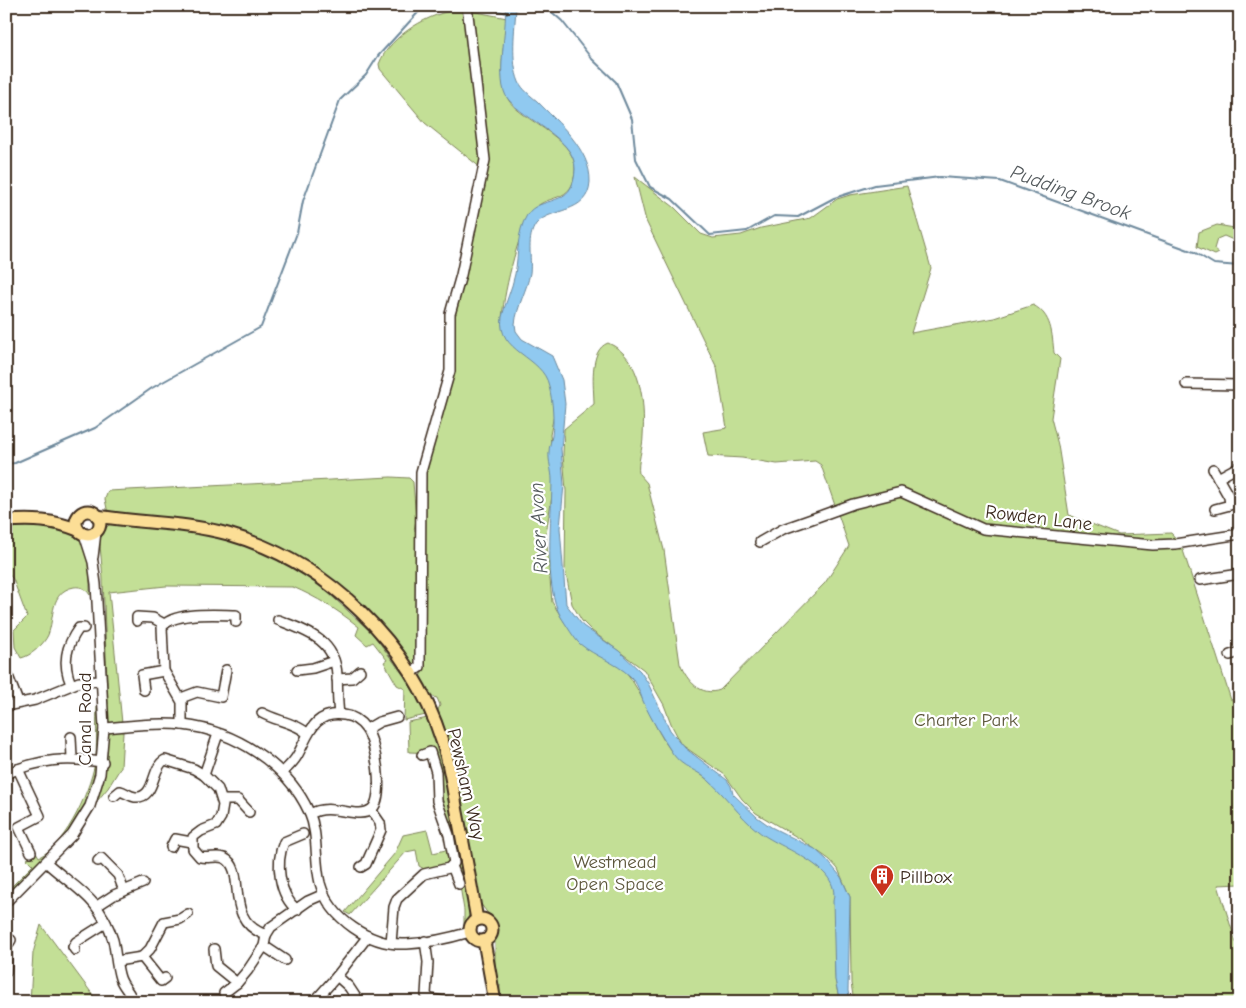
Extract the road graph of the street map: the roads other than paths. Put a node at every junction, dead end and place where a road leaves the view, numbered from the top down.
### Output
1 (467, 6) edge
2 (1186, 384) dead end
3 (1240, 385) edge
4 (1240, 466) edge
5 (1213, 469) dead end
6 (1218, 478) junction
7 (1215, 509) dead end
8 (6, 521) edge
9 (97, 525) junction
10 (80, 527) junction
11 (1240, 534) edge
12 (760, 542) dead end
13 (93, 562) junction
14 (1240, 574) edge
15 (1200, 580) dead end
16 (237, 617) dead end
17 (137, 618) dead end
18 (164, 624) junction
19 (283, 624) dead end
20 (79, 625) dead end
21 (1240, 652) edge
22 (1230, 655) dead end
23 (334, 661) junction
24 (226, 670) dead end
25 (164, 671) junction
26 (301, 671) dead end
27 (360, 671) dead end
28 (411, 673) junction
29 (8, 679) edge
30 (337, 679) junction
31 (100, 682) junction
32 (71, 684) junction
33 (144, 690) dead end
34 (181, 698) junction
35 (18, 702) junction
36 (6, 706) edge
37 (262, 713) dead end
38 (339, 714) junction
39 (397, 717) dead end
40 (182, 725) junction
41 (104, 728) junction
42 (366, 729) junction
43 (307, 733) junction
44 (218, 734) junction
45 (68, 739) dead end
46 (422, 755) dead end
47 (72, 758) junction
48 (103, 762) junction
49 (18, 769) junction
50 (282, 773) junction
51 (6, 774) edge
52 (204, 775) junction
53 (114, 796) dead end
54 (222, 800) junction
55 (371, 810) junction
56 (245, 811) dead end
57 (310, 814) junction
58 (297, 833) dead end
59 (192, 842) junction
60 (171, 847) dead end
61 (27, 849) dead end
62 (98, 861) dead end
63 (47, 863) junction
64 (452, 866) junction
65 (364, 867) dead end
66 (460, 884) dead end
67 (142, 887) dead end
68 (124, 891) junction
69 (324, 894) junction
70 (6, 902) edge
71 (98, 906) junction
72 (297, 910) junction
73 (184, 920) dead end
74 (477, 920) junction
75 (106, 922) junction
76 (470, 932) junction
77 (266, 935) junction
78 (368, 936) junction
79 (12, 940) dead end
80 (484, 941) junction
81 (425, 942) junction
82 (391, 943) junction
83 (264, 946) junction
84 (72, 949) dead end
85 (212, 954) dead end
86 (142, 957) junction
87 (281, 959) dead end
88 (117, 961) junction
89 (6, 972) edge
90 (337, 976) junction
91 (165, 978) dead end
92 (237, 983) junction
93 (224, 992) dead end
94 (133, 1002) edge
95 (314, 1002) edge
96 (358, 1002) edge
97 (448, 1002) edge
98 (495, 1002) edge

1 - 28 street
2 - 3 street
4 - 6 street
5 - 6 street
6 - 7 street
8 - 10 main road
9 - 10 main road
9 - 10 main road
9 - 13 street, Canal Road
9 - 28 main road, Pewsham Way
10 - 13 street, Canal Road
11 - 12 street, Rowden Lane
13 - 31 street, Canal Road
14 - 15 street
16 - 18 street
17 - 18 street
18 - 25 street
19 - 23 street
20 - 32 street
21 - 22 street
23 - 26 street
23 - 30 street
24 - 34 street
25 - 33 street
25 - 34 street
27 - 30 street
28 - 74 main road, Pewsham Way
29 - 35 street
30 - 38 street
31 - 32 street
31 - 41 street, Canal Road
32 - 35 street
34 - 40 street
35 - 36 street
37 - 43 street
38 - 42 street
38 - 43 street
39 - 42 street
40 - 41 street
40 - 44 street
41 - 48 street, Canal Road
42 - 55 street
43 - 50 street
44 - 50 street
44 - 52 street
45 - 47 street
46 - 64 street
47 - 48 street
47 - 49 street
48 - 63 street, Canal Road
49 - 51 street
49 - 61 street
50 - 57 street
52 - 53 street
52 - 54 street
54 - 56 street
54 - 59 street
55 - 57 street
55 - 65 street
57 - 69 street
58 - 72 street
59 - 60 street
59 - 77 street
62 - 68 street
63 - 70 street, Canal Road
63 - 71 street
64 - 66 street
64 - 82 street
67 - 68 street
68 - 71 street
69 - 72 street
69 - 78 street
71 - 75 street
72 - 77 street
73 - 86 street
74 - 76 main road
74 - 80 main road
75 - 84 street
75 - 88 street
76 - 80 main road
76 - 81 street
77 - 83 street
78 - 82 street
78 - 90 street
79 - 89 street
80 - 98 main road
81 - 82 street
81 - 97 street
83 - 87 street
83 - 92 street
85 - 92 street
86 - 88 street
86 - 91 street
88 - 94 street
90 - 95 street
90 - 96 street
92 - 93 street

